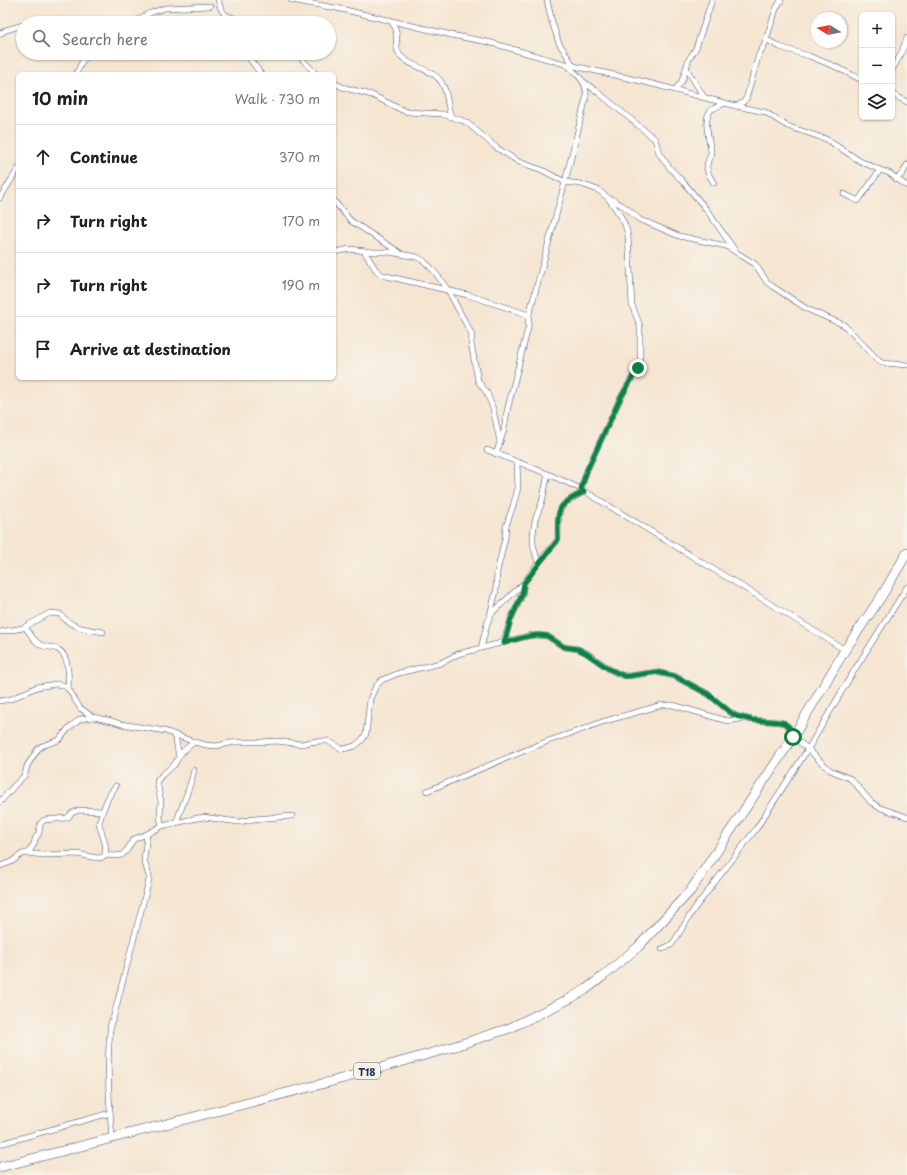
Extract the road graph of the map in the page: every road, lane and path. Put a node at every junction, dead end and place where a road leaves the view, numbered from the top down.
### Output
1 (218, 0) edge
2 (291, 0) edge
3 (547, 0) edge
4 (712, 0) edge
5 (781, 0) edge
6 (210, 6) dead end
7 (225, 15) joint
8 (145, 16) edge
9 (228, 16) edge
10 (390, 20) junction
11 (16, 27) edge
12 (0, 34) edge
13 (907, 38) edge
14 (767, 40) junction
15 (906, 46) edge
16 (83, 60) edge
17 (250, 60) edge
18 (303, 60) edge
19 (565, 64) junction
20 (573, 65) junction
21 (895, 65) edge
22 (686, 68) junction
23 (77, 72) edge
24 (259, 72) edge
25 (314, 72) edge
26 (859, 78) edge
27 (584, 82) junction
28 (336, 84) edge
29 (676, 90) junction
30 (895, 96) edge
31 (704, 97) junction
32 (907, 102) edge
33 (725, 103) junction
34 (736, 106) junction
35 (450, 116) junction
36 (907, 165) edge
37 (880, 170) junction
38 (16, 172) edge
39 (896, 179) junction
40 (565, 182) junction
41 (714, 183) dead end
42 (907, 186) edge
43 (844, 194) dead end
44 (0, 198) edge
45 (608, 198) junction
46 (336, 203) edge
47 (336, 251) edge
48 (364, 251) junction
49 (736, 253) junction
50 (404, 254) junction
51 (448, 290) junction
52 (529, 315) junction
53 (907, 365) edge
54 (500, 442) junction
55 (487, 450) dead end
56 (496, 454) junction
57 (517, 462) junction
58 (548, 474) junction
59 (582, 490) junction
60 (907, 552) edge
61 (538, 563) junction
62 (524, 583) junction
63 (907, 587) edge
64 (489, 619) junction
65 (25, 627) junction
66 (0, 632) edge
67 (103, 632) dead end
68 (504, 643) junction
69 (481, 648) junction
70 (845, 650) junction
71 (68, 689) junction
72 (0, 701) edge
73 (92, 717) junction
74 (746, 718) junction
75 (174, 734) junction
76 (793, 737) junction
77 (194, 742) junction
78 (808, 749) junction
79 (179, 757) junction
80 (194, 770) dead end
81 (116, 786) dead end
82 (427, 792) dead end
83 (0, 802) edge
84 (103, 811) junction
85 (292, 816) dead end
86 (907, 818) edge
87 (176, 823) junction
88 (162, 826) junction
89 (147, 834) junction
90 (28, 853) junction
91 (105, 856) junction
92 (0, 866) edge
93 (662, 949) dead end
94 (110, 1113) junction
95 (112, 1138) junction
96 (0, 1144) edge
97 (0, 1167) edge

1 - 7 street
2 - 10 street
3 - 20 street
4 - 22 street
5 - 14 street
6 - 8 street
7 - 9 street
10 - 19 street
10 - 35 street
11 - 12 street
13 - 15 street
14 - 26 street
14 - 34 street
15 - 21 street
16 - 23 street
17 - 24 street
18 - 25 street
19 - 20 street
19 - 27 street
20 - 29 street
22 - 29 street
22 - 31 street
27 - 40 street
27 - 49 street
28 - 35 street
29 - 31 street
30 - 32 street
31 - 33 street
33 - 34 street
33 - 41 street
34 - 37 street
35 - 40 street
36 - 39 street
37 - 39 street
37 - 43 street
38 - 44 street
39 - 42 street
40 - 45 street
40 - 52 street
45 - 49 street
45 - 59 street
46 - 50 street
47 - 48 street
48 - 50 street
48 - 51 street
49 - 53 street
50 - 51 street
51 - 52 street
51 - 54 street
52 - 54 street
54 - 56 street
55 - 56 street
56 - 57 street
57 - 58 street
57 - 64 street
58 - 59 street
58 - 61 street
59 - 61 street
59 - 70 street
60 - 70 highway, T18
61 - 62 street
62 - 64 street
62 - 68 street
63 - 78 street
64 - 69 street
65 - 66 street
65 - 67 street
65 - 71 street
68 - 69 street
68 - 74 street
69 - 77 street
70 - 76 highway, T18
71 - 72 street
71 - 73 street
73 - 75 street
73 - 83 street
74 - 76 street
74 - 82 street
75 - 77 street
75 - 79 street
76 - 78 street
76 - 95 highway, T18
77 - 79 street
78 - 86 street
78 - 93 street
79 - 88 street
80 - 87 street
81 - 84 street
84 - 90 street
84 - 91 street
85 - 87 street
87 - 88 street
88 - 89 street
89 - 91 street
89 - 94 street
90 - 91 street
90 - 92 street
94 - 95 street
94 - 96 street
95 - 97 highway, T18

